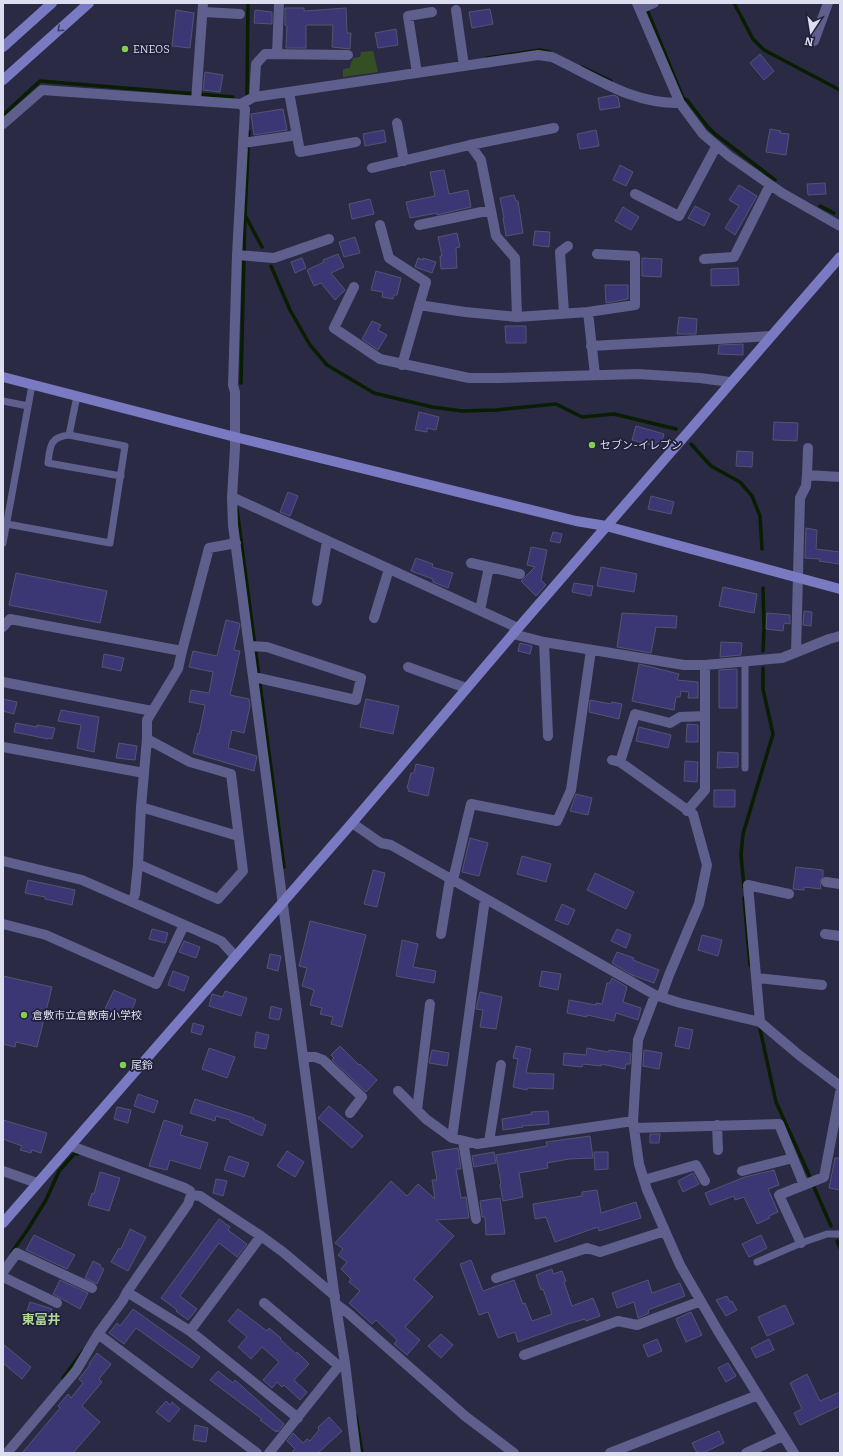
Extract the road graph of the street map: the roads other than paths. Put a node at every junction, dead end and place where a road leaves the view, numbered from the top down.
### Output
1 (52, 3) edge
2 (89, 3) edge
3 (279, 3) edge
4 (654, 3) edge
5 (828, 3) edge
6 (639, 6) edge
7 (203, 8) edge
8 (456, 10) dead end
9 (432, 12) dead end
10 (240, 14) dead end
11 (814, 41) dead end
12 (3, 47) edge
13 (277, 54) junction
14 (348, 55) dead end
15 (464, 63) junction
16 (417, 70) junction
17 (3, 80) edge
18 (289, 92) junction
19 (197, 96) junction
20 (254, 97) junction
21 (680, 103) junction
22 (242, 104) junction
23 (397, 123) dead end
24 (3, 124) edge
25 (554, 128) dead end
26 (291, 136) dead end
27 (246, 142) junction
28 (356, 142) dead end
29 (470, 146) junction
30 (716, 147) junction
31 (404, 161) junction
32 (372, 168) dead end
33 (770, 185) junction
34 (635, 194) dead end
35 (491, 210) junction
36 (380, 225) dead end
37 (419, 225) dead end
38 (840, 226) edge
39 (329, 238) dead end
40 (568, 246) dead end
41 (597, 254) dead end
42 (237, 255) junction
43 (840, 257) edge
44 (704, 259) dead end
45 (354, 287) dead end
46 (419, 305) junction
47 (588, 312) junction
48 (564, 313) junction
49 (517, 316) junction
50 (771, 336) junction
51 (591, 346) junction
52 (402, 365) junction
53 (594, 374) junction
54 (3, 377) edge
55 (730, 382) junction
56 (32, 385) junction
57 (77, 396) junction
58 (3, 401) edge
59 (28, 406) junction
60 (69, 435) junction
61 (235, 437) junction
62 (808, 448) dead end
63 (807, 475) junction
64 (121, 476) junction
65 (840, 477) edge
66 (232, 497) junction
67 (7, 524) junction
68 (606, 526) junction
69 (327, 541) junction
70 (3, 542) edge
71 (236, 543) junction
72 (471, 563) dead end
73 (489, 567) junction
74 (389, 569) junction
75 (520, 574) dead end
76 (798, 578) junction
77 (840, 589) edge
78 (317, 601) dead end
79 (480, 610) junction
80 (374, 618) dead end
81 (3, 627) edge
82 (515, 631) junction
83 (840, 636) edge
84 (544, 642) junction
85 (253, 646) junction
86 (591, 650) junction
87 (182, 652) junction
88 (796, 652) junction
89 (745, 662) junction
90 (705, 665) junction
91 (408, 667) dead end
92 (257, 678) junction
93 (3, 682) edge
94 (466, 688) junction
95 (152, 711) junction
96 (705, 716) junction
97 (548, 736) dead end
98 (147, 739) junction
99 (3, 747) edge
100 (745, 768) dead end
101 (144, 773) junction
102 (140, 807) junction
103 (687, 811) junction
104 (352, 823) junction
105 (238, 836) junction
106 (3, 861) edge
107 (138, 864) junction
108 (451, 880) junction
109 (826, 882) dead end
110 (840, 884) edge
111 (789, 894) dead end
112 (486, 899) junction
113 (283, 900) junction
114 (132, 902) junction
115 (3, 924) edge
116 (184, 925) junction
117 (441, 934) dead end
118 (825, 934) dead end
119 (840, 936) edge
120 (235, 956) junction
121 (757, 978) junction
122 (822, 985) dead end
123 (658, 996) junction
124 (430, 1004) dead end
125 (760, 1022) junction
126 (307, 1057) junction
127 (501, 1064) dead end
128 (840, 1086) edge
129 (398, 1091) dead end
130 (840, 1093) edge
131 (416, 1110) junction
132 (350, 1113) dead end
133 (633, 1124) junction
134 (717, 1125) junction
135 (452, 1138) junction
136 (463, 1141) junction
137 (489, 1142) junction
138 (71, 1146) junction
139 (718, 1150) dead end
140 (793, 1158) junction
141 (3, 1170) edge
142 (742, 1171) dead end
143 (644, 1180) junction
144 (705, 1181) dead end
145 (37, 1183) junction
146 (804, 1185) junction
147 (191, 1195) junction
148 (476, 1219) dead end
149 (3, 1223) edge
150 (665, 1231) junction
151 (840, 1234) edge
152 (261, 1236) junction
153 (802, 1243) junction
154 (757, 1262) dead end
155 (5, 1265) edge
156 (3, 1277) edge
157 (496, 1278) dead end
158 (92, 1288) dead end
159 (127, 1292) junction
160 (336, 1300) junction
161 (701, 1301) junction
162 (57, 1303) dead end
163 (264, 1304) dead end
164 (190, 1331) junction
165 (98, 1334) junction
166 (524, 1355) dead end
167 (342, 1365) junction
168 (758, 1395) junction
169 (298, 1418) junction
170 (783, 1436) junction
171 (7, 1453) edge
172 (258, 1453) edge
173 (269, 1453) edge
174 (356, 1453) edge
175 (514, 1453) edge
176 (610, 1453) edge
177 (746, 1453) edge
178 (794, 1453) edge

1 - 12 street
2 -> 17 street
3 - 13 street
4 - 6 street
5 - 11 street
6 - 21 street
7 - 10 street
7 - 19 street
8 - 15 street
9 - 16 street
13 - 14 street
13 - 20 street
15 - 16 street
15 - 21 street
16 - 18 street
18 - 20 street
18 - 28 street
19 - 22 street
19 - 24 street
20 - 22 street
21 - 30 street
22 - 27 street
23 - 31 street
25 - 29 street
26 - 27 street
27 - 42 street
29 - 31 street
29 - 35 street
30 - 33 street
30 - 34 street
31 - 32 street
33 - 38 street
33 - 44 street
35 - 37 street
35 - 49 street
36 - 46 street
39 - 42 street
40 - 48 street
41 - 47 street
42 - 61 street
43 - 50 street
45 - 52 street
46 - 49 street
46 - 52 street
47 - 48 street
47 - 51 street
48 - 49 street
50 - 51 street
50 - 55 street
51 - 53 street
52 - 53 street
53 - 55 street
54 - 56 street
55 - 68 street
56 - 57 street
56 - 59 lane
57 - 60 lane
57 - 61 street
58 - 59 lane
59 - 67 lane
60 - 64 lane
60 - 64 lane
61 - 66 street
61 - 68 street
62 - 63 street
63 - 65 street
63 - 76 street
64 - 67 lane
66 - 69 street
66 - 71 street
67 - 70 lane
68 - 76 street
68 - 82 street
69 - 74 street
69 - 78 street
71 - 85 street
71 - 87 street
72 - 73 street
73 - 75 street
73 - 79 street
74 - 79 street
74 - 80 street
76 - 77 street
76 - 88 street
79 - 82 street
81 - 87 street
82 - 84 street
82 - 94 street
83 - 88 street
84 - 86 street
84 - 97 street
85 - 92 street
85 - 92 street
86 - 90 street
86 - 108 street
87 - 95 street
88 - 89 street
89 - 90 street
89 - 100 lane
90 - 96 street
91 - 94 street
92 - 113 street
93 - 95 street
94 - 104 street
95 - 98 street
96 - 103 street
96 - 103 street
98 - 101 street
98 - 105 street
99 - 101 street
101 - 102 street
102 - 105 street
102 - 107 street
103 - 123 street
104 - 108 street
104 - 113 street
105 - 107 street
106 - 114 street
107 - 114 street
108 - 112 street
108 - 117 street
109 - 110 street
111 - 121 street
112 - 123 street
112 - 135 street
113 - 120 street
113 - 126 street
114 - 116 street
115 - 116 street
116 - 120 street
118 - 119 street
120 - 138 street
121 - 122 street
121 - 125 street
123 - 125 street
123 - 133 street
124 - 131 street
125 - 128 street
126 - 132 street
126 - 160 street
127 - 137 street
129 - 131 street
130 - 146 street
131 - 135 street
133 - 134 street
133 - 137 street
133 - 143 street
134 - 139 street
134 - 140 street
135 - 136 street
136 - 137 street
136 - 148 street
138 - 145 street
138 - 147 street
140 - 142 street
140 - 146 street
141 - 145 street
143 - 144 street
143 - 150 street
145 - 149 street
146 - 153 street
147 - 152 street
147 - 159 street
150 - 157 street
150 - 161 street
151 - 153 lane
152 - 160 street
152 - 164 street
153 - 154 lane
155 - 158 street
156 - 162 street
159 - 164 street
159 - 165 street
160 - 167 street
160 - 175 street
161 - 166 street
161 - 168 street
163 - 167 street
164 - 169 street
165 - 171 street
165 - 172 street
167 - 169 street
167 - 174 street
168 - 170 street
168 - 176 street
169 - 173 street
170 - 177 street
170 - 178 street

